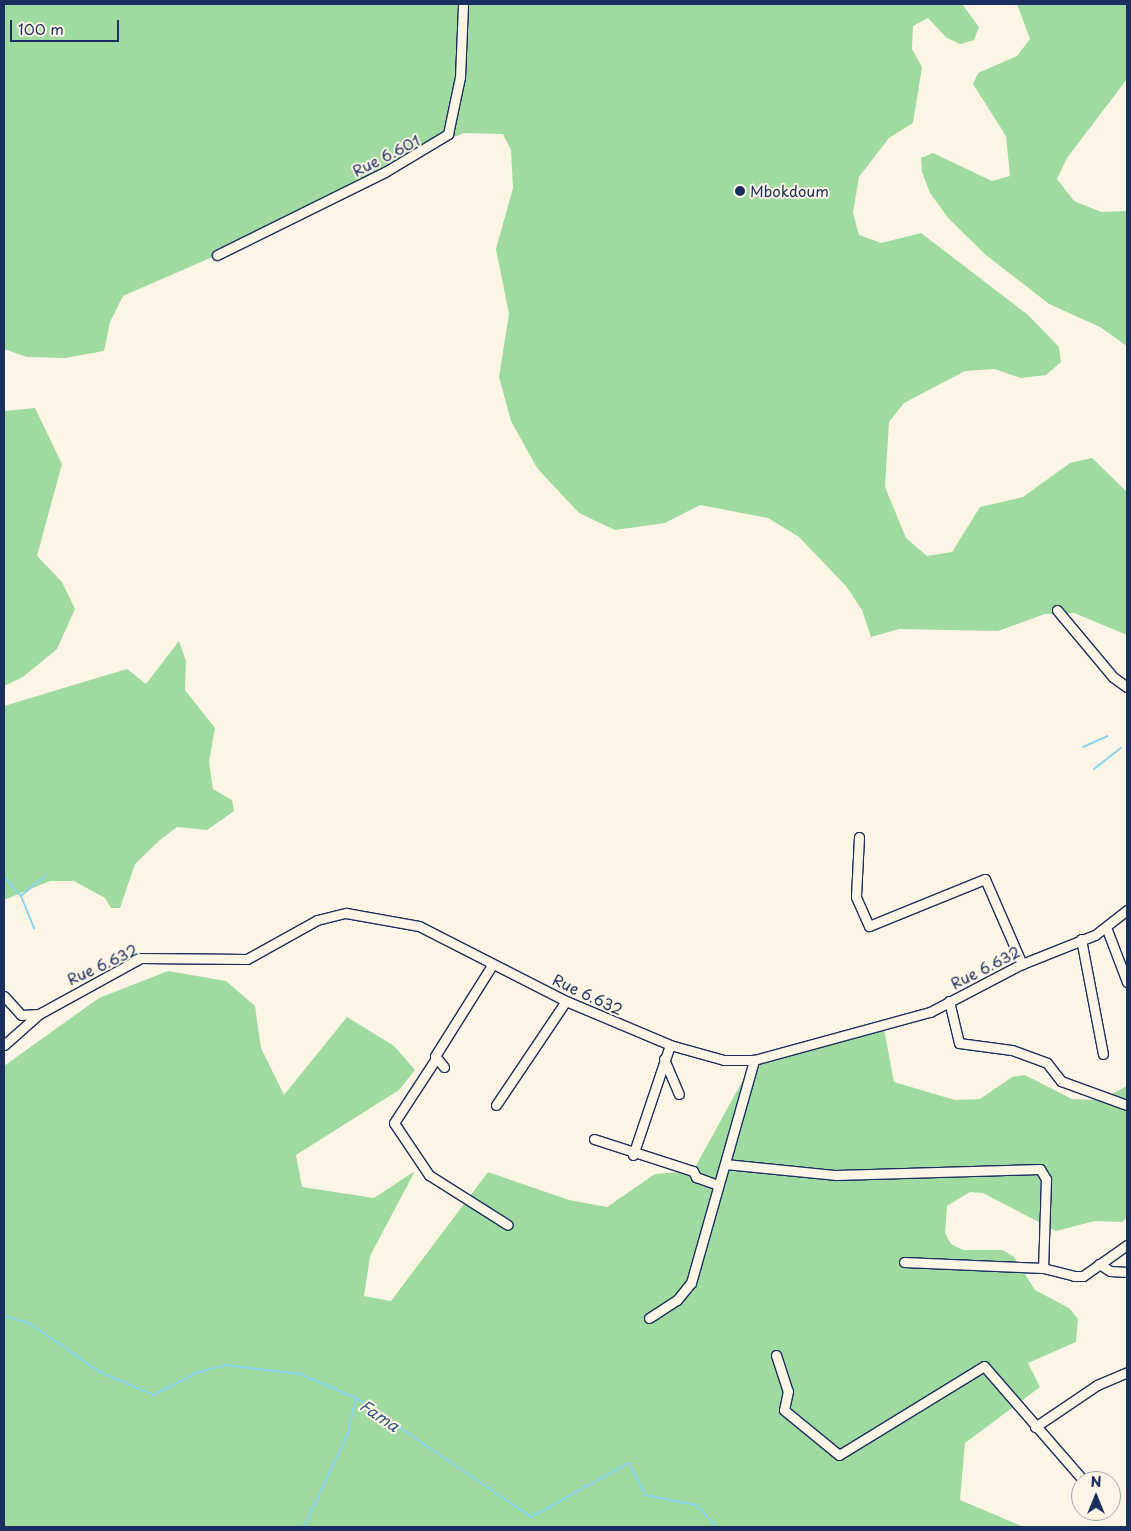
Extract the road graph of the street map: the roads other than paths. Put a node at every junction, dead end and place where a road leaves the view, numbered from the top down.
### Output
1 (463, 4) edge
2 (217, 255) dead end
3 (1057, 610) dead end
4 (1127, 687) edge
5 (859, 837) dead end
6 (1127, 910) edge
7 (1106, 927) junction
8 (1081, 939) junction
9 (1022, 964) junction
10 (492, 965) junction
11 (1127, 982) edge
12 (4, 996) edge
13 (566, 1001) junction
14 (949, 1001) junction
15 (40, 1014) junction
16 (4, 1044) edge
17 (670, 1045) junction
18 (1103, 1054) dead end
19 (664, 1059) junction
20 (435, 1060) junction
21 (754, 1060) junction
22 (444, 1067) dead end
23 (679, 1094) dead end
24 (496, 1105) dead end
25 (1127, 1105) edge
26 (594, 1140) dead end
27 (633, 1155) junction
28 (726, 1164) junction
29 (718, 1185) junction
30 (508, 1225) dead end
31 (1127, 1245) edge
32 (904, 1262) dead end
33 (1099, 1264) junction
34 (1043, 1268) junction
35 (1127, 1272) edge
36 (649, 1318) dead end
37 (776, 1355) dead end
38 (1127, 1372) edge
39 (1035, 1427) junction
40 (1075, 1471) edge

1 - 2 street, Rue 6.601
3 - 4 street
5 - 9 street
6 - 7 street, Rue 6.632
7 - 8 street, Rue 6.632
7 - 11 street
8 - 9 street, Rue 6.632
8 - 18 street
9 - 14 street, Rue 6.632
10 - 13 street, Rue 6.632
10 - 15 street, Rue 6.632
10 - 20 street
12 - 15 street
13 - 17 street, Rue 6.632
13 - 24 street
14 - 21 street, Rue 6.632
14 - 25 street
15 - 16 street, Rue 6.632
17 - 19 street
17 - 21 street, Rue 6.632
19 - 23 street
19 - 27 street
20 - 22 street
20 - 30 street
21 - 28 street
26 - 27 street
27 - 29 street
28 - 29 street
28 - 34 street
29 - 36 street
31 - 33 street
32 - 34 street
33 - 34 street
33 - 35 street
37 - 39 street
38 - 39 street
39 - 40 street

